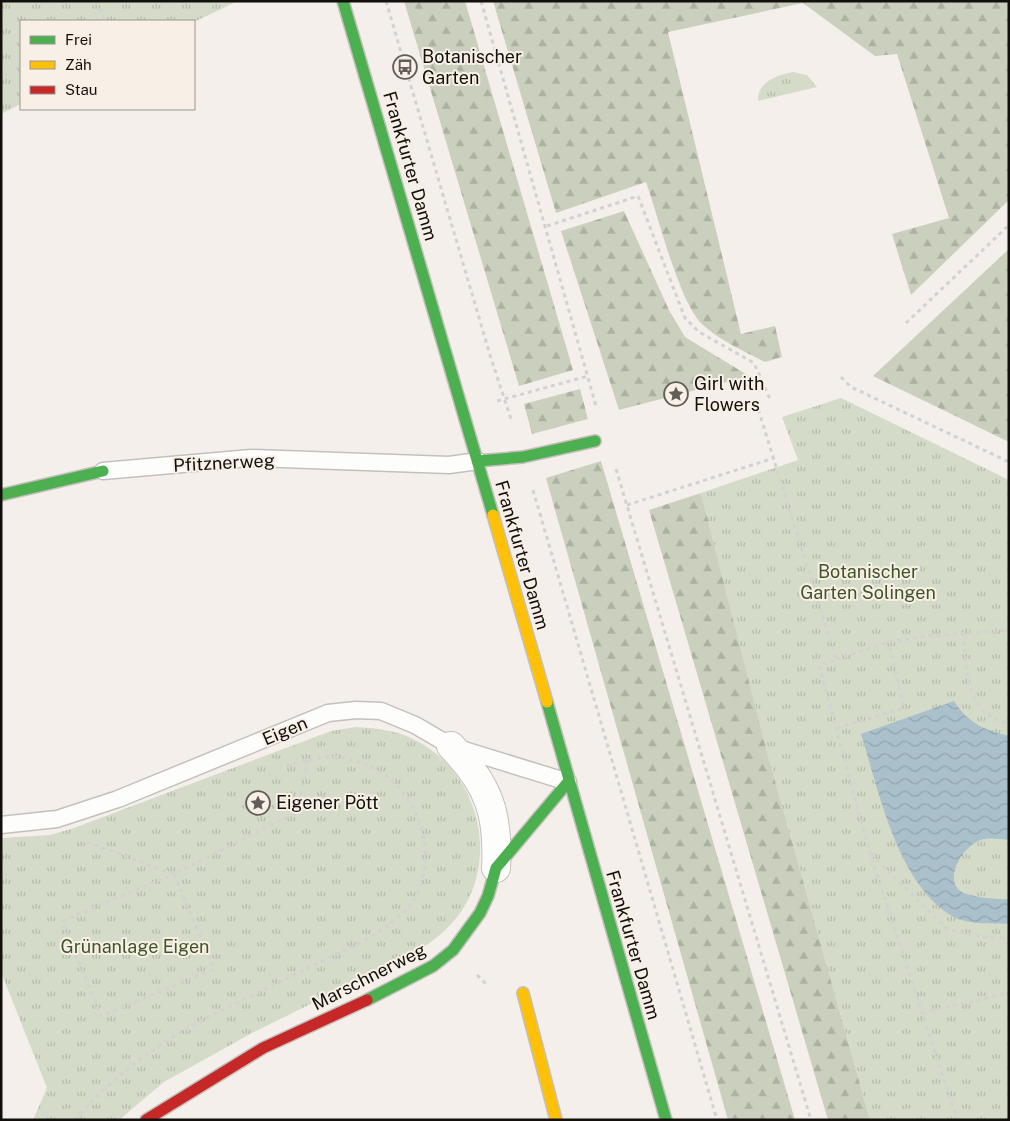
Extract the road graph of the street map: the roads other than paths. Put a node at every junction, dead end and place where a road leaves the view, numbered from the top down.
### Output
1 (343, 1) edge
2 (595, 441) dead end
3 (478, 461) junction
4 (103, 471) joint
5 (1, 495) edge
6 (451, 746) junction
7 (568, 782) junction
8 (1, 825) edge
9 (496, 868) junction
10 (522, 993) dead end
11 (146, 1120) edge
12 (556, 1120) edge
13 (666, 1120) edge

1 - 3 main road, Frankfurter Damm
2 - 3 main road
3 - 4 lane, Pfitznerweg
3 - 7 main road, Frankfurter Damm
4 - 5 main road, Pfitznerweg
6 - 7 lane, Eigen
6 - 8 lane, Eigen
6 - 9 street
7 - 9 main road, Marschnerweg
7 - 13 main road, Frankfurter Damm
9 - 11 main road, Marschnerweg
10 - 12 main road

